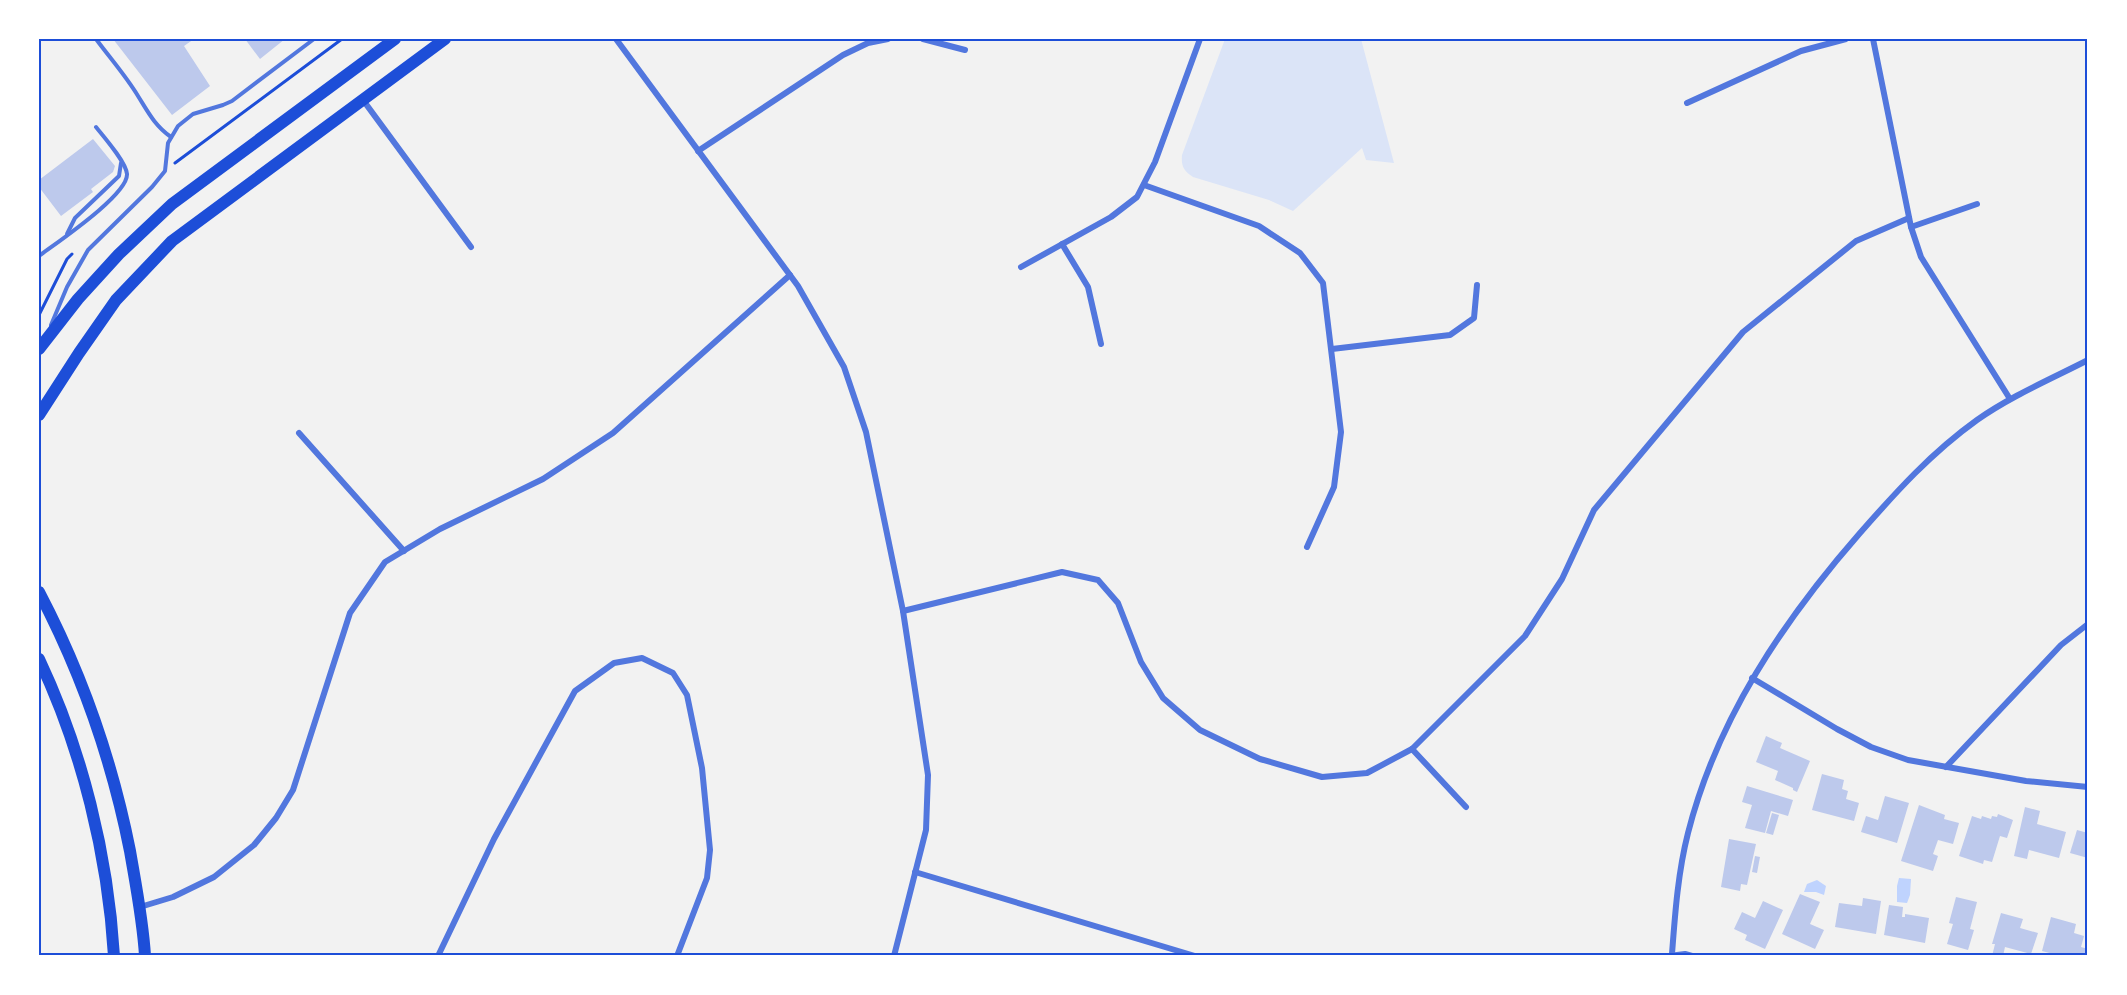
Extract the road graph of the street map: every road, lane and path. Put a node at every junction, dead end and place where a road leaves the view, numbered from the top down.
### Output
1 (96, 39) edge
2 (314, 39) edge
3 (342, 39) edge
4 (395, 39) edge
5 (445, 39) edge
6 (616, 39) edge
7 (888, 39) edge
8 (923, 39) edge
9 (1200, 39) edge
10 (1845, 39) edge
11 (1873, 39) edge
12 (965, 50) dead end
13 (362, 100) junction
14 (1687, 103) dead end
15 (96, 127) dead end
16 (171, 137) junction
17 (698, 151) junction
18 (120, 160) junction
19 (167, 166) junction
20 (1144, 185) junction
21 (1977, 204) dead end
22 (1909, 218) junction
23 (1911, 227) junction
24 (65, 236) junction
25 (1062, 244) junction
26 (471, 247) dead end
27 (75, 251) dead end
28 (39, 256) edge
29 (1021, 267) dead end
30 (790, 275) junction
31 (1477, 285) dead end
32 (39, 315) edge
33 (1101, 344) dead end
34 (41, 346) edge
35 (1332, 349) junction
36 (2088, 360) edge
37 (2010, 399) junction
38 (39, 415) edge
39 (299, 433) dead end
40 (1307, 547) dead end
41 (404, 551) junction
42 (39, 592) edge
43 (903, 611) junction
44 (2088, 624) edge
45 (39, 659) edge
46 (1752, 678) junction
47 (1412, 748) junction
48 (1946, 767) junction
49 (2088, 788) edge
50 (1466, 807) dead end
51 (915, 872) junction
52 (139, 907) junction
53 (1670, 955) edge
54 (114, 956) edge
55 (145, 956) edge
56 (438, 956) edge
57 (677, 956) edge
58 (894, 956) edge
59 (1195, 956) edge
60 (1692, 956) edge

1 - 16 lane
2 - 16 lane
3 - 19 path
4 - 34 main road
5 - 13 main road
6 - 17 street
7 - 17 street
8 - 12 street
9 - 20 street
10 - 14 street
11 - 22 street
13 - 26 street
13 - 38 main road
15 - 18 lane
16 - 19 lane
17 - 30 street
18 - 24 lane
18 - 24 lane
19 - 34 lane
20 - 25 street
20 - 35 street
21 - 23 street
22 - 23 street
22 - 47 street
23 - 37 street
24 - 28 lane
25 - 29 street
25 - 33 street
27 - 32 path
30 - 41 street
30 - 43 street
31 - 35 street
35 - 40 street
36 - 37 street
37 - 46 street
39 - 41 street
41 - 52 street
42 - 52 main road
43 - 47 street
43 - 51 street
44 - 48 street
45 - 54 main road
46 - 48 street
46 - 53 street
47 - 50 street
48 - 49 street
51 - 58 street
51 - 59 street
52 - 55 main road
53 - 60 street
56 - 57 street

